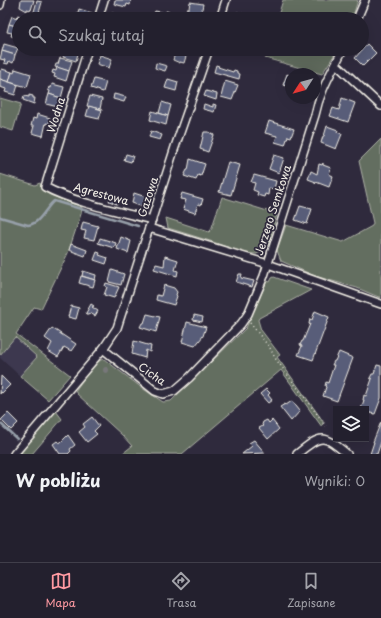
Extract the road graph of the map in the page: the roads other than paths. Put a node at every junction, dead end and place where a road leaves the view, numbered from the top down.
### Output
1 (1, 0) edge
2 (104, 0) edge
3 (226, 0) edge
4 (365, 0) edge
5 (0, 5) edge
6 (100, 12) edge
7 (222, 12) edge
8 (360, 12) edge
9 (86, 56) edge
10 (207, 56) edge
11 (340, 56) edge
12 (336, 64) junction
13 (381, 106) edge
14 (45, 187) joint
15 (150, 224) junction
16 (268, 264) junction
17 (381, 304) edge
18 (103, 349) junction
19 (14, 454) edge
20 (297, 454) edge
21 (347, 454) edge

1 - 5 street
2 - 6 street
3 - 7 street
4 - 8 street
9 - 14 street, Wodna
10 - 15 street, Gazowa
11 - 12 street, Jerzego Semkowa
12 - 13 street
12 - 16 street, Jerzego Semkowa
14 - 15 street, Agrestowa
15 - 16 street, Jerzego Semkowa
15 - 18 street, Gazowa
16 - 17 street
16 - 18 street, Cicha
18 - 19 street
20 - 21 street

